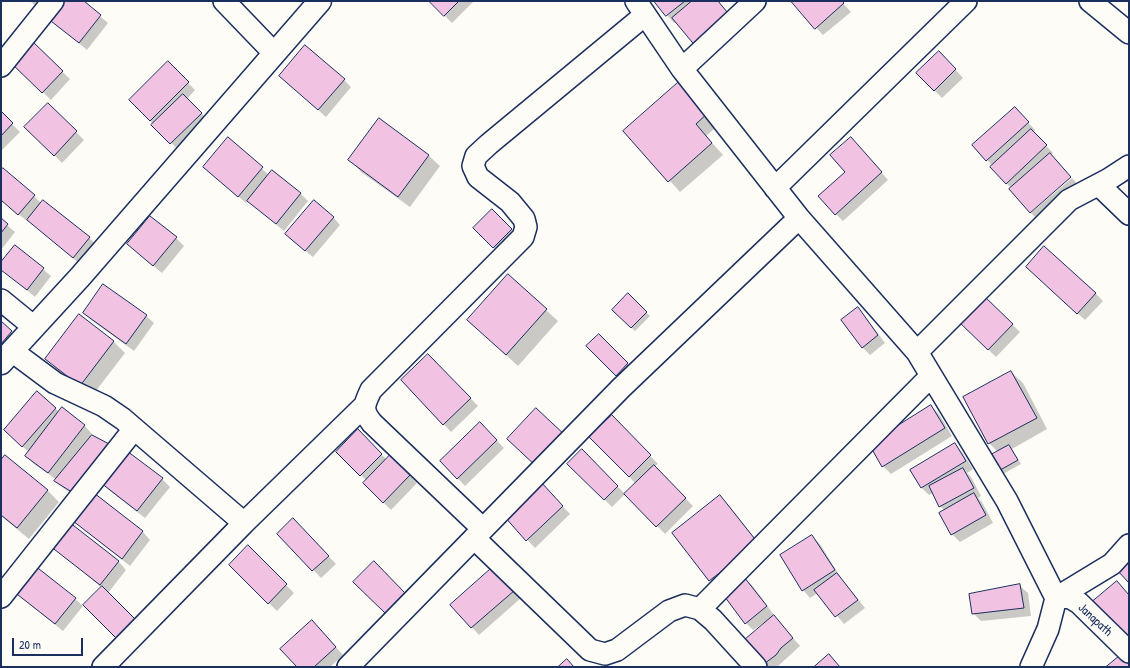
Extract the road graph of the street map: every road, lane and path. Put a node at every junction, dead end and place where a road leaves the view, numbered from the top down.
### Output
1 (53, 1) edge
2 (224, 1) edge
3 (320, 1) edge
4 (755, 1) edge
5 (966, 1) edge
6 (1090, 1) edge
7 (641, 8) edge
8 (1129, 33) edge
9 (274, 53) junction
10 (1, 66) edge
11 (682, 69) junction
12 (1129, 166) edge
13 (1099, 185) junction
14 (775, 188) junction
15 (1129, 214) edge
16 (799, 218) junction
17 (1, 300) edge
18 (34, 327) junction
19 (917, 352) junction
20 (6, 357) edge
21 (931, 376) junction
22 (364, 406) junction
23 (134, 429) junction
24 (244, 522) junction
25 (478, 534) junction
26 (1129, 545) edge
27 (1, 597) edge
28 (1056, 598) junction
29 (700, 609) junction
30 (617, 650) junction
31 (1129, 651) edge
32 (103, 667) edge
33 (348, 667) edge
34 (601, 667) edge
35 (756, 667) edge
36 (1031, 667) edge

1 - 10 street
2 - 9 street
3 - 9 street
4 - 11 street
5 - 14 street
6 - 8 street
7 - 11 street
7 - 22 street
9 - 18 street
11 - 14 street
12 - 13 street
13 - 15 street
13 - 19 street
14 - 16 street
16 - 19 street
16 - 25 street
17 - 18 street
18 - 20 street
19 - 21 street
20 - 23 street
21 - 28 street
21 - 29 street
22 - 24 street
22 - 25 street
23 - 24 street
23 - 27 street
24 - 32 street
25 - 30 street
25 - 33 street
26 - 28 street
28 - 31 street, Janapath
28 - 36 street
29 - 30 street
29 - 35 street
30 - 34 street

